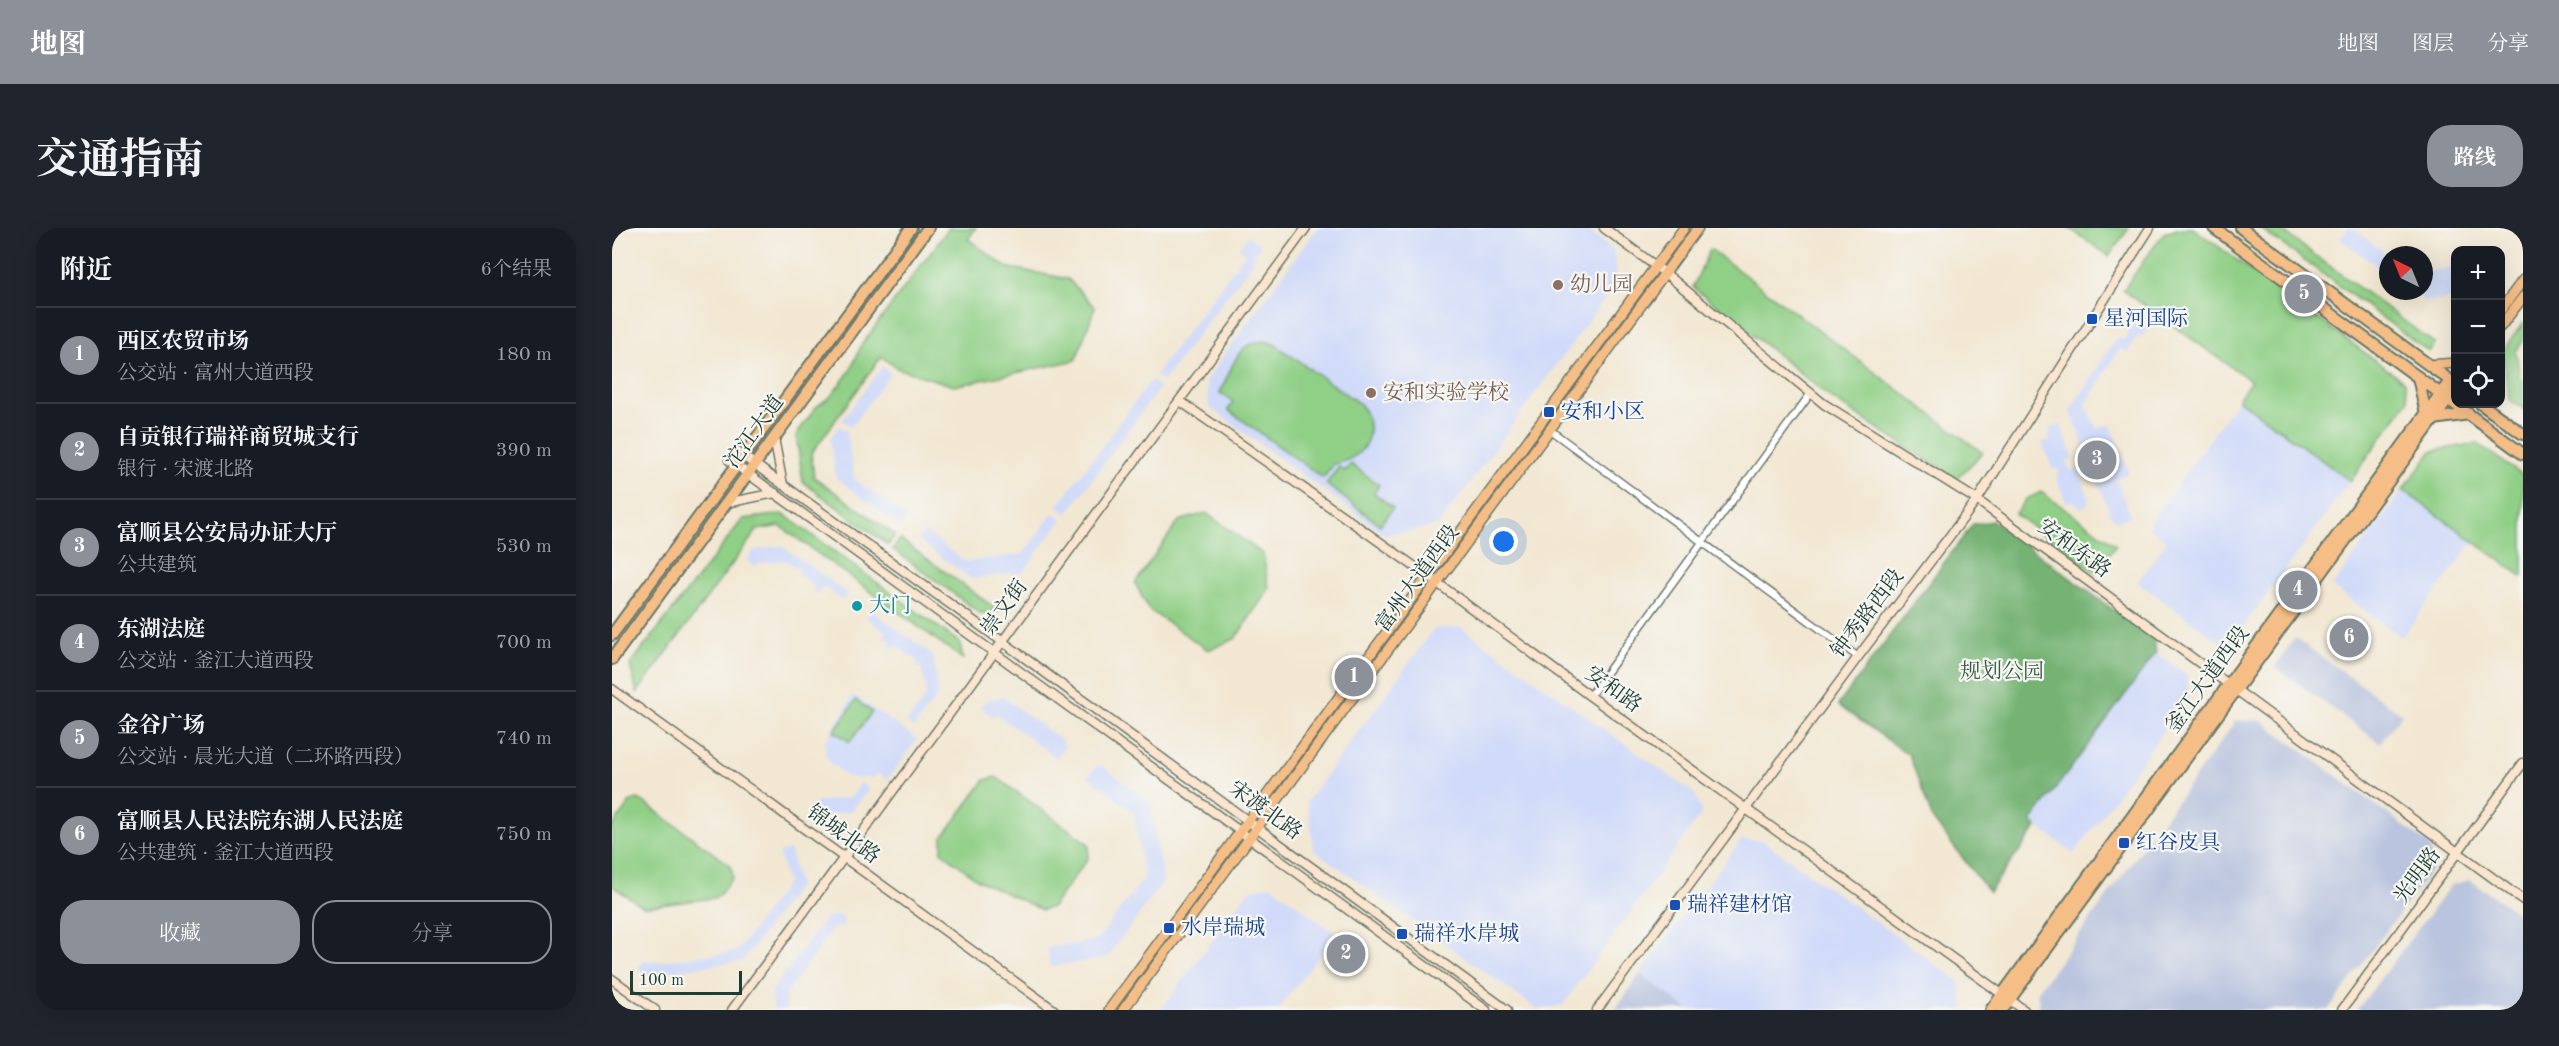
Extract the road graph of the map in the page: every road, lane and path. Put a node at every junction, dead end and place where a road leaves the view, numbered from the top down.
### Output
1 (911, 228) edge
2 (928, 228) edge
3 (1306, 228) edge
4 (1604, 228) edge
5 (1684, 228) edge
6 (1698, 228) edge
7 (2150, 228) edge
8 (2214, 228) edge
9 (2241, 228) edge
10 (1656, 266) junction
11 (1665, 273) junction
12 (2523, 280) edge
13 (2523, 297) edge
14 (2505, 304) edge
15 (2505, 320) edge
16 (2451, 364) edge
17 (2429, 366) junction
18 (2418, 377) junction
19 (2451, 380) edge
20 (2451, 386) edge
21 (1811, 393) junction
22 (2444, 396) junction
23 (1180, 400) junction
24 (2487, 408) edge
25 (2469, 414) junction
26 (2430, 416) junction
27 (1550, 430) junction
28 (2523, 434) edge
29 (774, 438) junction
30 (2523, 454) edge
31 (737, 458) junction
32 (752, 469) junction
33 (783, 484) junction
34 (775, 493) junction
35 (1977, 500) junction
36 (726, 503) junction
37 (1702, 542) junction
38 (1428, 576) junction
39 (1438, 582) junction
40 (612, 635) edge
41 (1003, 642) junction
42 (995, 652) junction
43 (1858, 657) junction
44 (612, 659) edge
45 (2232, 688) junction
46 (612, 689) edge
47 (1590, 696) junction
48 (2523, 763) edge
49 (1747, 807) junction
50 (1248, 821) junction
51 (1257, 828) junction
52 (1240, 831) junction
53 (1250, 838) junction
54 (2457, 852) junction
55 (843, 857) junction
56 (2523, 900) edge
57 (612, 979) edge
58 (2006, 997) junction
59 (655, 1010) edge
60 (732, 1010) edge
61 (1054, 1010) edge
62 (1109, 1010) edge
63 (1123, 1010) edge
64 (1486, 1010) edge
65 (1507, 1010) edge
66 (1597, 1010) edge
67 (1991, 1010) edge
68 (2002, 1010) edge
69 (2024, 1010) edge
70 (2342, 1010) edge

1 - 31 highway, 沱江大道
2 - 29 highway, 沱江大道
3 - 23 street, 崇文街
4 - 10 street, 安和东路
5 - 10 main road, 富州大道西段
6 - 11 main road, 富州大道西段
7 - 35 street, 钟秀路西段
8 - 18 highway
9 - 17 highway
10 - 11 street, 安和东路
10 - 38 main road, 富州大道西段
11 - 21 street, 安和东路
11 - 27 main road, 富州大道西段
12 - 14 main road
13 - 15 main road
16 - 17 main road
17 - 19 highway
18 - 22 highway
18 - 26 highway
20 - 22 highway, 釜江大道西段
21 - 35 street, 安和东路
21 - 37 street
22 - 25 highway
22 - 26 highway, 釜江大道西段
23 - 38 street, 安和路
23 - 41 street, 崇文街
24 - 28 highway
25 - 26 highway
25 - 30 highway
26 - 45 highway, 釜江大道西段
27 - 37 street
27 - 39 main road, 富州大道西段
29 - 32 highway, 沱江大道
29 - 33 street
31 - 32 street
31 - 40 highway, 沱江大道
32 - 33 street, 宋渡北路
32 - 34 street, 宋渡北路
32 - 36 highway, 沱江大道
33 - 41 street, 宋渡北路
34 - 36 street
34 - 42 street, 宋渡北路
35 - 43 street, 钟秀路西段
35 - 45 street, 安和东路
36 - 44 highway, 沱江大道
37 - 43 street
37 - 47 street
38 - 39 street, 安和路
38 - 50 main road, 富州大道西段
39 - 47 street, 安和路
39 - 51 main road, 富州大道西段
41 - 42 street, 崇文街
41 - 50 street, 宋渡北路
42 - 52 street, 宋渡北路
42 - 55 street, 崇文街
43 - 49 street, 钟秀路西段
45 - 54 street, 安和东路
45 - 58 highway, 釜江大道西段
46 - 55 street, 锦城北路
47 - 49 street, 安和路
48 - 54 street, 光明路
49 - 58 street, 安和路
49 - 66 street, 钟秀路西段
50 - 51 street, 宋渡北路
50 - 52 main road, 富州大道西段
51 - 53 main road, 富州大道西段
51 - 65 street, 宋渡北路
52 - 53 street, 宋渡北路
52 - 62 main road, 富州大道西段
53 - 63 main road, 富州大道西段
53 - 64 street, 宋渡北路
54 - 56 street, 安和东路
54 - 70 street, 光明路
55 - 60 street, 崇文街
55 - 61 street, 锦城北路
57 - 59 street
58 - 67 highway, 釜江大道西段
58 - 68 highway, 釜江大道西段
58 - 69 street, 安和路

